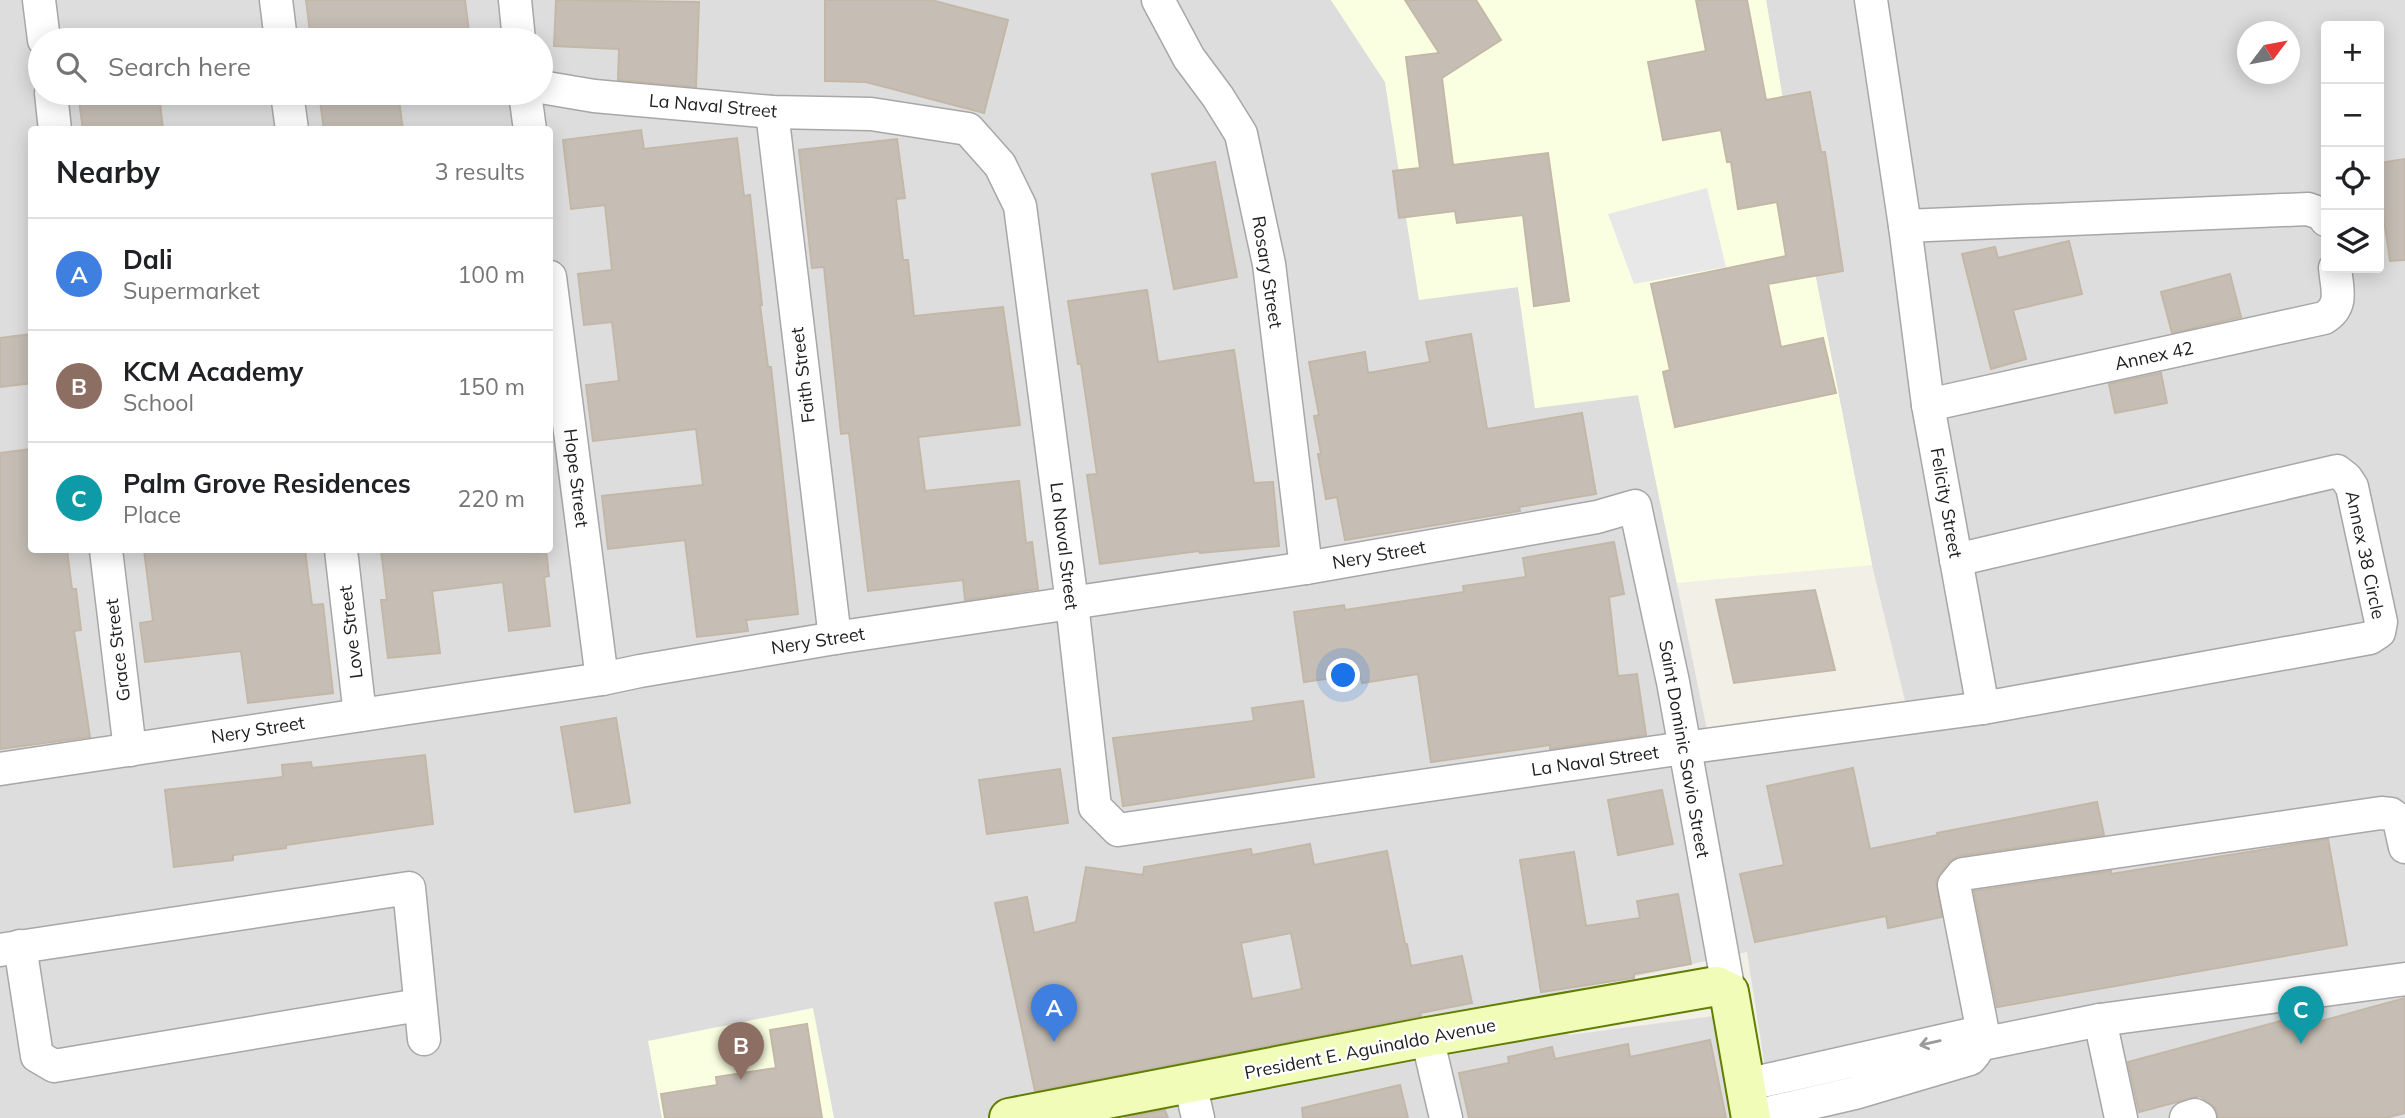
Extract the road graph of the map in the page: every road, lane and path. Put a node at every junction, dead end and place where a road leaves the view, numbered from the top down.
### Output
1 (40, 0) edge
2 (276, 0) edge
3 (515, 0) edge
4 (1158, 0) edge
5 (1871, 0) edge
6 (43, 28) edge
7 (280, 28) edge
8 (518, 28) edge
9 (553, 89) edge
10 (52, 105) edge
11 (289, 105) edge
12 (527, 105) edge
13 (772, 112) junction
14 (55, 126) edge
15 (291, 126) edge
16 (529, 126) edge
17 (2321, 214) edge
18 (1905, 226) junction
19 (2335, 273) edge
20 (553, 300) edge
21 (1928, 405) junction
22 (1635, 506) joint
23 (106, 553) edge
24 (341, 553) edge
25 (1956, 560) junction
26 (1306, 568) junction
27 (1072, 603) junction
28 (835, 638) junction
29 (602, 679) junction
30 (1983, 708) junction
31 (360, 715) junction
32 (1684, 748) junction
33 (130, 750) junction
34 (0, 769) edge
35 (2405, 847) edge
36 (10, 948) edge
37 (2405, 979) edge
38 (1729, 992) junction
39 (419, 1005) junction
40 (2100, 1020) junction
41 (1427, 1037) junction
42 (424, 1039) dead end
43 (1981, 1044) junction
44 (1194, 1101) edge
45 (1748, 1106) edge
46 (1009, 1118) edge
47 (1446, 1118) edge
48 (2120, 1118) edge
49 (2186, 1118) edge
50 (2200, 1118) edge

1 - 6 street
2 - 7 street
3 - 8 street
4 - 26 street, Rosary Street
5 - 18 street, Felicity Street
9 - 13 street, La Naval Street
10 - 14 street
11 - 15 street
12 - 16 street
13 - 27 street, La Naval Street
13 - 28 street, Faith Street
17 - 18 street
18 - 21 street, Felicity Street
19 - 21 street, Annex 42
20 - 29 street, Hope Street
21 - 25 street, Felicity Street
22 - 26 street, Nery Street
22 - 32 street, Saint Dominic Savio Street
23 - 33 street, Grace Street
24 - 31 street, Love Street
25 - 30 street, Felicity Street
25 - 30 street, Annex 38 Circle
26 - 27 street, Nery Street
27 - 28 street, Nery Street
27 - 32 street, La Naval Street
28 - 29 street, Nery Street
29 - 31 street, Nery Street
30 - 32 street
31 - 33 street, Nery Street
32 - 38 street, Saint Dominic Savio Street
33 - 34 street, Nery Street
35 - 43 street
36 - 39 street
36 - 39 street
37 - 40 street
38 - 41 main road, President E. Aguinaldo Avenue
38 - 45 main road
39 - 42 street
40 - 43 street
40 - 48 street
41 - 44 main road, President E. Aguinaldo Avenue
41 - 47 street
43 - 45 street
44 - 46 main road, President E. Aguinaldo Avenue
49 - 50 street

